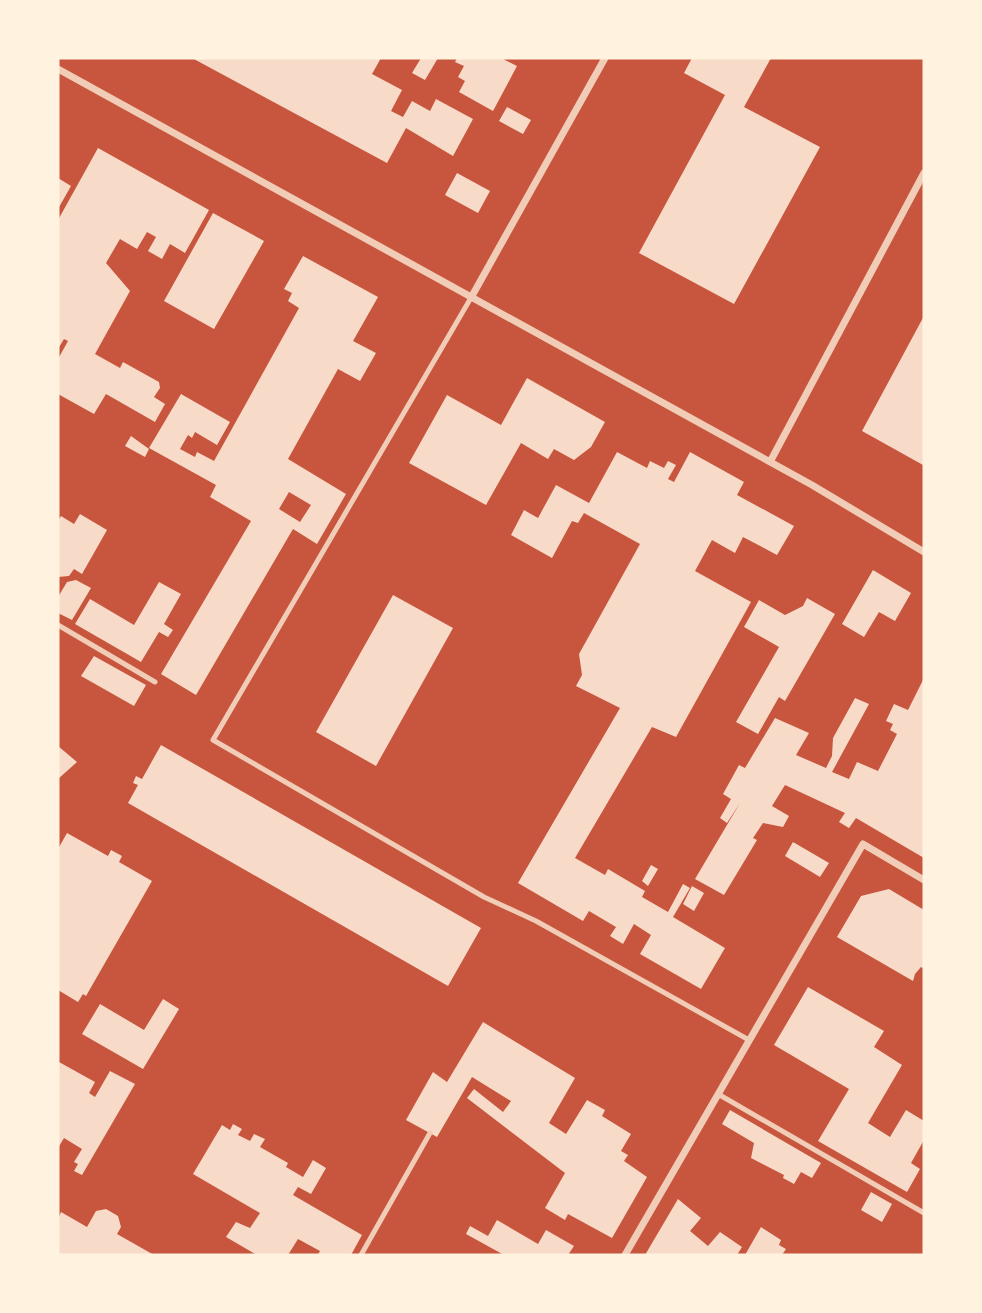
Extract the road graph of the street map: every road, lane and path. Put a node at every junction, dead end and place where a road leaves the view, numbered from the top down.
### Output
1 (605, 58) edge
2 (58, 69) edge
3 (924, 173) edge
4 (472, 296) junction
5 (770, 461) junction
6 (924, 552) edge
7 (58, 625) edge
8 (155, 682) dead end
9 (924, 880) edge
10 (749, 1040) junction
11 (717, 1094) junction
12 (430, 1133) dead end
13 (924, 1213) edge
14 (360, 1255) edge
15 (625, 1255) edge

1 - 4 street
2 - 4 street
3 - 5 street
4 - 5 street
4 - 10 lane
5 - 6 street
7 - 8 lane
9 - 10 street
10 - 11 street
11 - 13 lane
11 - 15 street
12 - 14 lane

